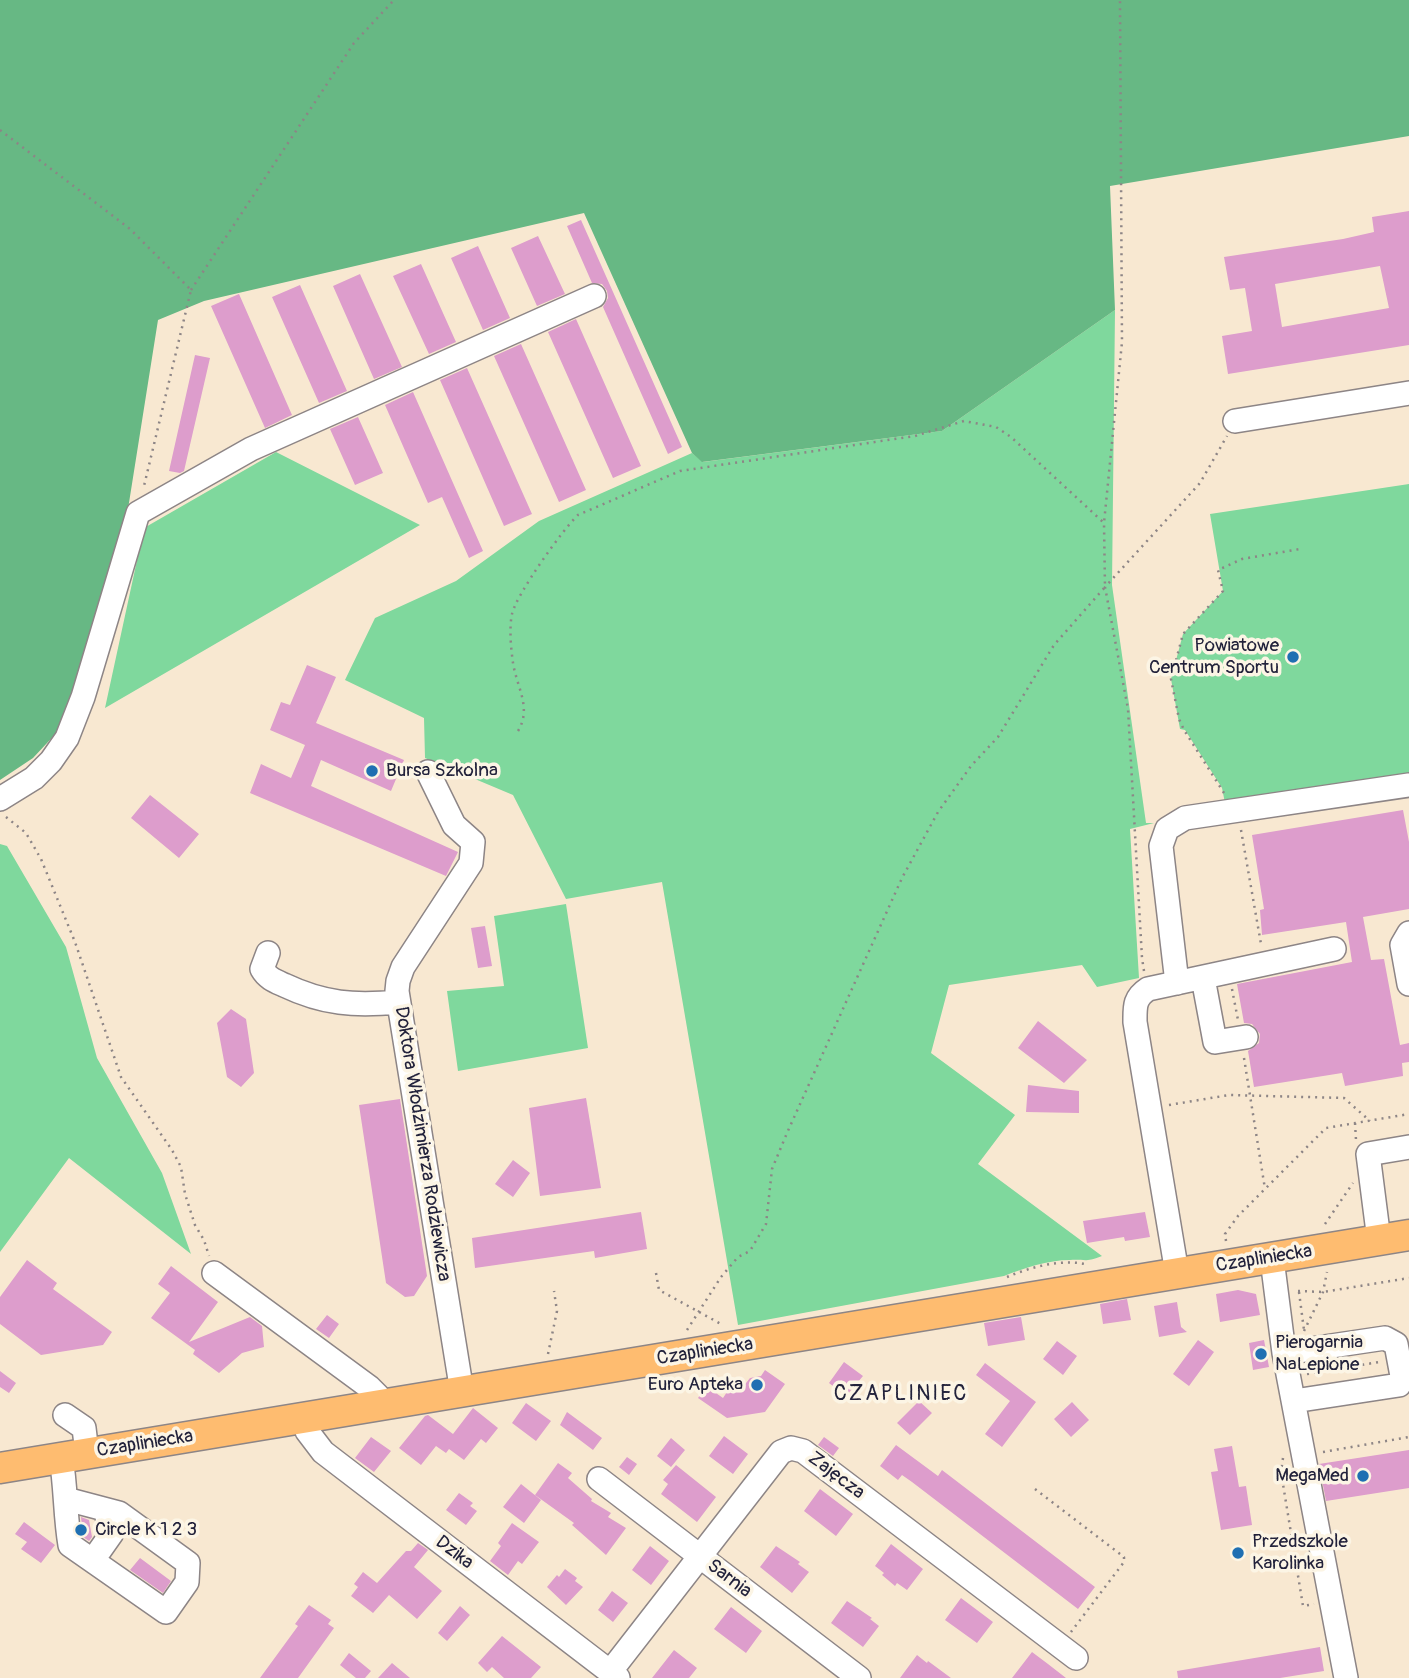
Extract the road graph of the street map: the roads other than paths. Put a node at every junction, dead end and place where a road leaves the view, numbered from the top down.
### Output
1 (594, 296) dead end
2 (1409, 393) edge
3 (1236, 421) road end
4 (428, 772) dead end
5 (1409, 785) edge
6 (0, 799) edge
7 (1409, 933) edge
8 (1334, 949) dead end
9 (268, 953) dead end
10 (1203, 978) junction
11 (1177, 983) junction
12 (1409, 984) edge
13 (398, 1002) junction
14 (1243, 1037) road end
15 (1409, 1147) edge
16 (1409, 1235) edge
17 (1379, 1240) junction
18 (1272, 1259) junction
19 (214, 1273) road end
20 (1177, 1273) junction
21 (1284, 1353) junction
22 (462, 1391) junction
23 (1293, 1401) junction
24 (380, 1405) junction
25 (65, 1415) dead end
26 (303, 1419) junction
27 (74, 1456) junction
28 (0, 1468) edge
29 (599, 1479) dead end
30 (66, 1499) junction
31 (105, 1510) junction
32 (699, 1556) junction
33 (93, 1560) junction
34 (1068, 1652) road end
35 (614, 1675) edge
36 (859, 1678) edge
37 (1346, 1678) edge

1 - 6 street
2 - 3 street
4 - 13 street, Doktora Włodzimierza Rodziewicza
5 - 11 street
7 - 12 street
8 - 10 street
9 - 13 street
10 - 11 street
10 - 14 street
11 - 20 street
13 - 22 street, Doktora Włodzimierza Rodziewicza
15 - 17 street
16 - 17 main road, Czapliniecka
17 - 18 main road, Czapliniecka
18 - 20 main road, Czapliniecka
18 - 21 street
19 - 24 street
20 - 22 main road, Czapliniecka
21 - 23 street
21 - 23 street
22 - 24 main road, Czapliniecka
23 - 37 street
24 - 26 main road, Czapliniecka
25 - 27 street
26 - 27 main road, Czapliniecka
26 - 35 street, Dzika
27 - 28 main road, Czapliniecka
27 - 30 street
29 - 32 street, Sarnia
30 - 31 street
30 - 33 street
31 - 33 street
31 - 33 street
32 - 34 street, Zajęcza
32 - 35 street, Zajęcza
32 - 36 street, Sarnia

